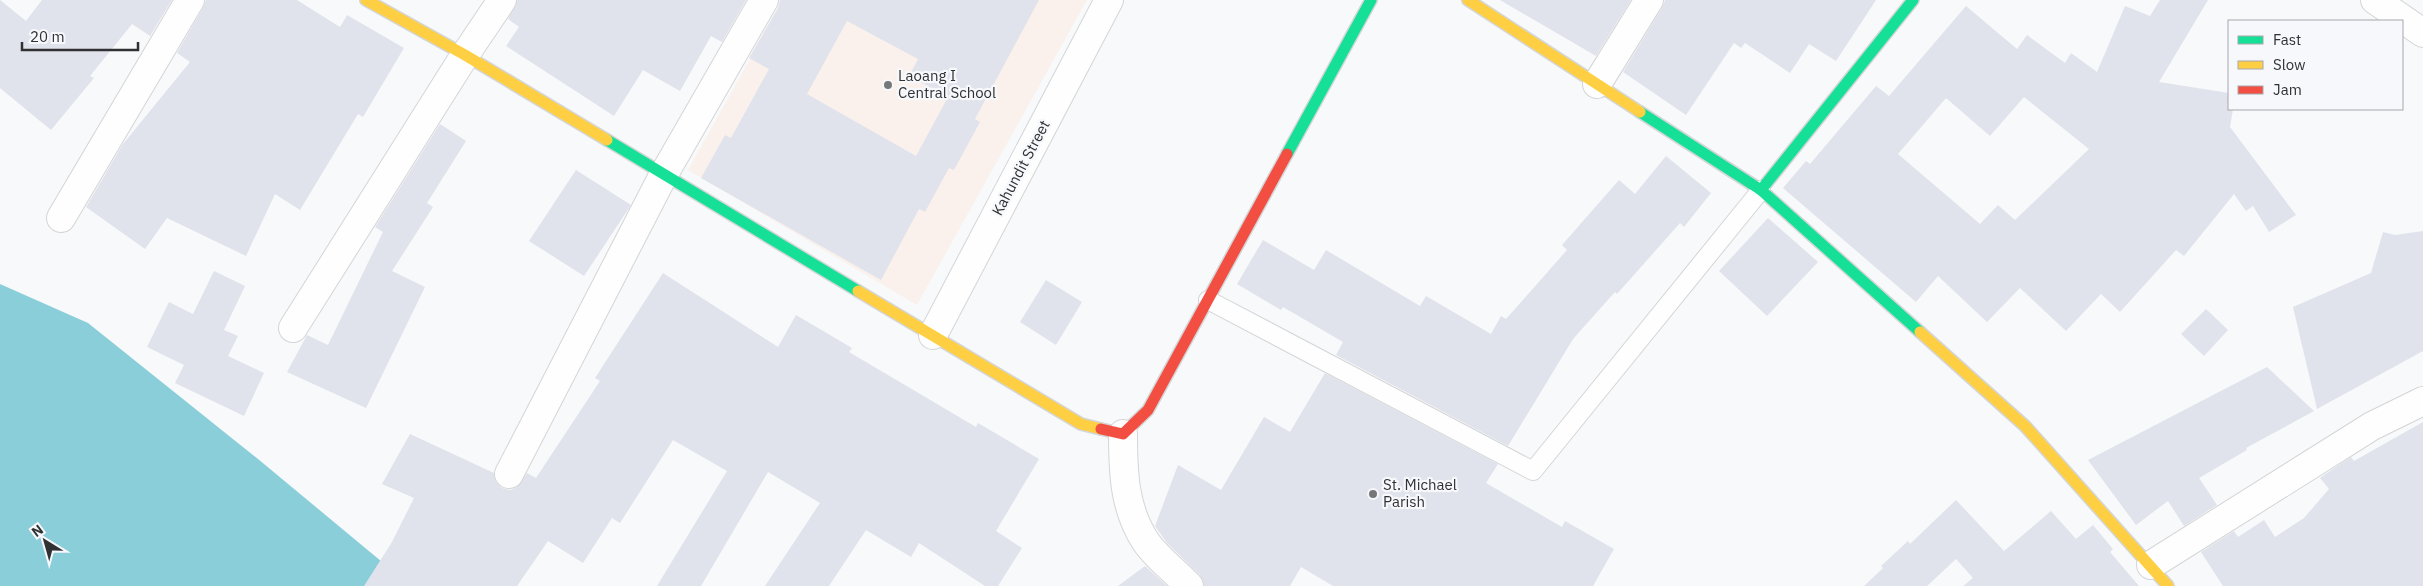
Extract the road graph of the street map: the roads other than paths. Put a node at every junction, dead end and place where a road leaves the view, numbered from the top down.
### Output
1 (190, 0) edge
2 (366, 0) edge
3 (502, 0) edge
4 (764, 0) edge
5 (1109, 0) edge
6 (1371, 0) edge
7 (1468, 0) edge
8 (1649, 0) edge
9 (1913, 0) edge
10 (2376, 0) edge
11 (2423, 33) edge
12 (464, 55) junction
13 (1597, 84) junction
14 (664, 174) junction
15 (1761, 190) junction
16 (61, 218) dead end
17 (1208, 300) junction
18 (293, 328) dead end
19 (933, 336) junction
20 (2423, 401) edge
21 (1123, 434) junction
22 (509, 474) dead end
23 (2152, 565) junction
24 (1189, 586) edge
25 (2168, 586) edge

1 - 16 street
2 - 12 street
3 - 12 street
4 - 14 street
5 - 19 street, Kahundit Street
6 - 17 street
7 - 13 street
8 - 13 street
9 - 15 street
10 - 11 street
12 - 14 street
12 - 18 street
13 - 15 street
14 - 19 street
14 - 22 street
15 - 17 lane
15 - 23 street
17 - 21 street
19 - 21 street
20 - 23 street
21 - 24 street
23 - 25 street

